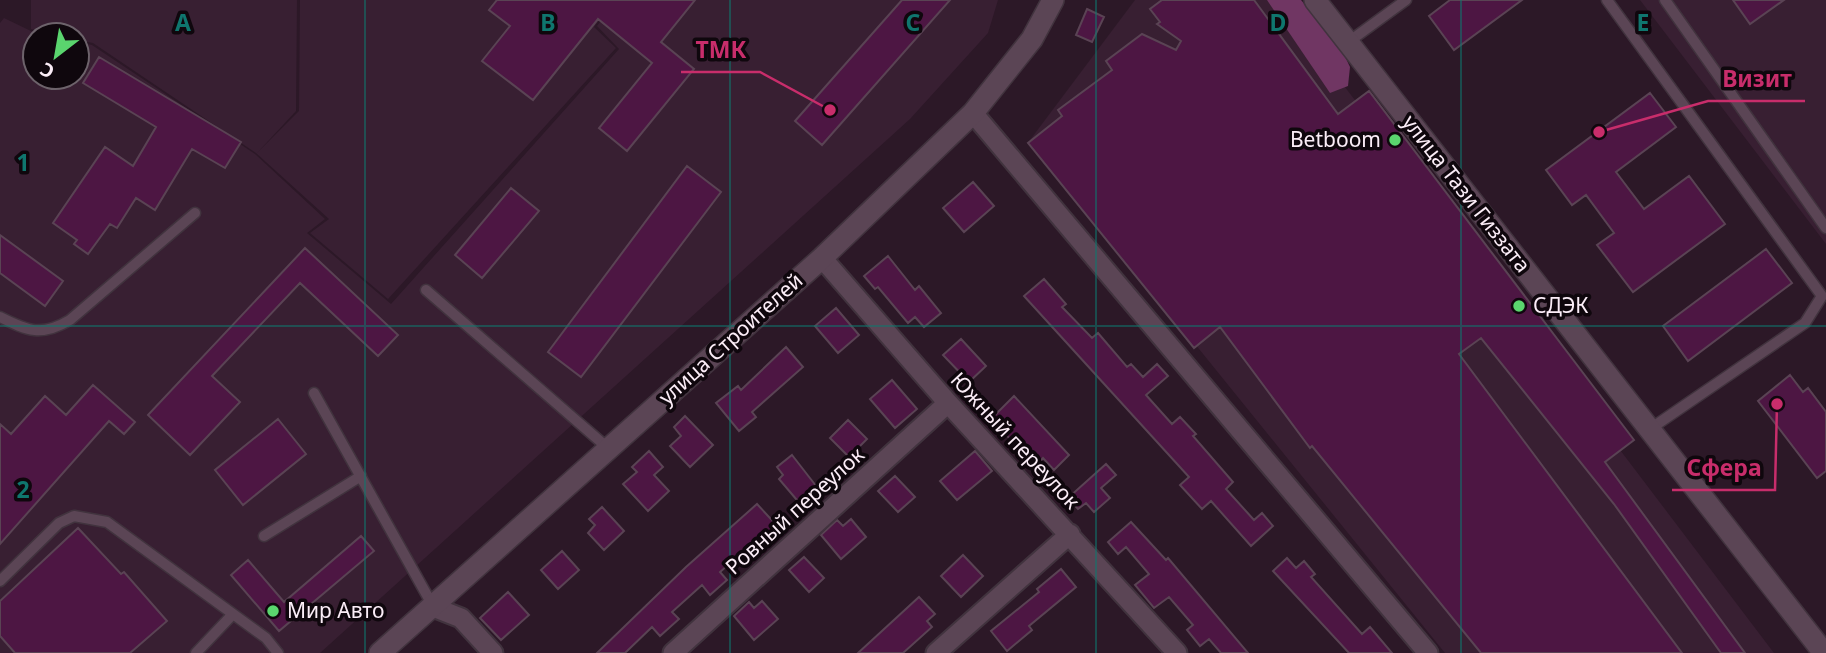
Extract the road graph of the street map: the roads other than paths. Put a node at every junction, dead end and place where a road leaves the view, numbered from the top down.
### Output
1 (1053, 0) edge
2 (1315, 0) edge
3 (1406, 0) edge
4 (1607, 0) edge
5 (1665, 0) edge
6 (1348, 43) junction
7 (974, 113) junction
8 (195, 213) dead end
9 (1826, 228) edge
10 (822, 258) junction
11 (426, 290) dead end
12 (0, 317) edge
13 (314, 393) dead end
14 (948, 403) junction
15 (1650, 429) junction
16 (609, 449) junction
17 (361, 476) junction
18 (1069, 534) junction
19 (264, 536) dead end
20 (0, 581) edge
21 (433, 607) junction
22 (233, 614) junction
23 (195, 653) edge
24 (278, 653) edge
25 (380, 653) edge
26 (493, 653) edge
27 (673, 653) edge
28 (936, 653) edge
29 (1177, 653) edge
30 (1428, 653) edge
31 (1824, 653) edge

1 - 7 street, улица Строителей
2 - 6 street, улица Тази Гиззата
3 - 6 lane
4 - 15 lane
5 - 9 lane
6 - 15 street, улица Тази Гиззата
7 - 10 street, улица Строителей
7 - 30 street
8 - 12 lane
10 - 14 street, Южный переулок
10 - 16 street, улица Строителей
11 - 16 lane
13 - 17 lane
14 - 18 street, Южный переулок
14 - 27 street, Ровный переулок
15 - 31 street, улица Тази Гиззата
16 - 21 street, улица Строителей
17 - 19 lane
17 - 21 lane
18 - 28 street
18 - 29 street, Южный переулок
20 - 22 lane
21 - 25 street, улица Строителей
21 - 26 street
22 - 23 lane
22 - 24 lane

